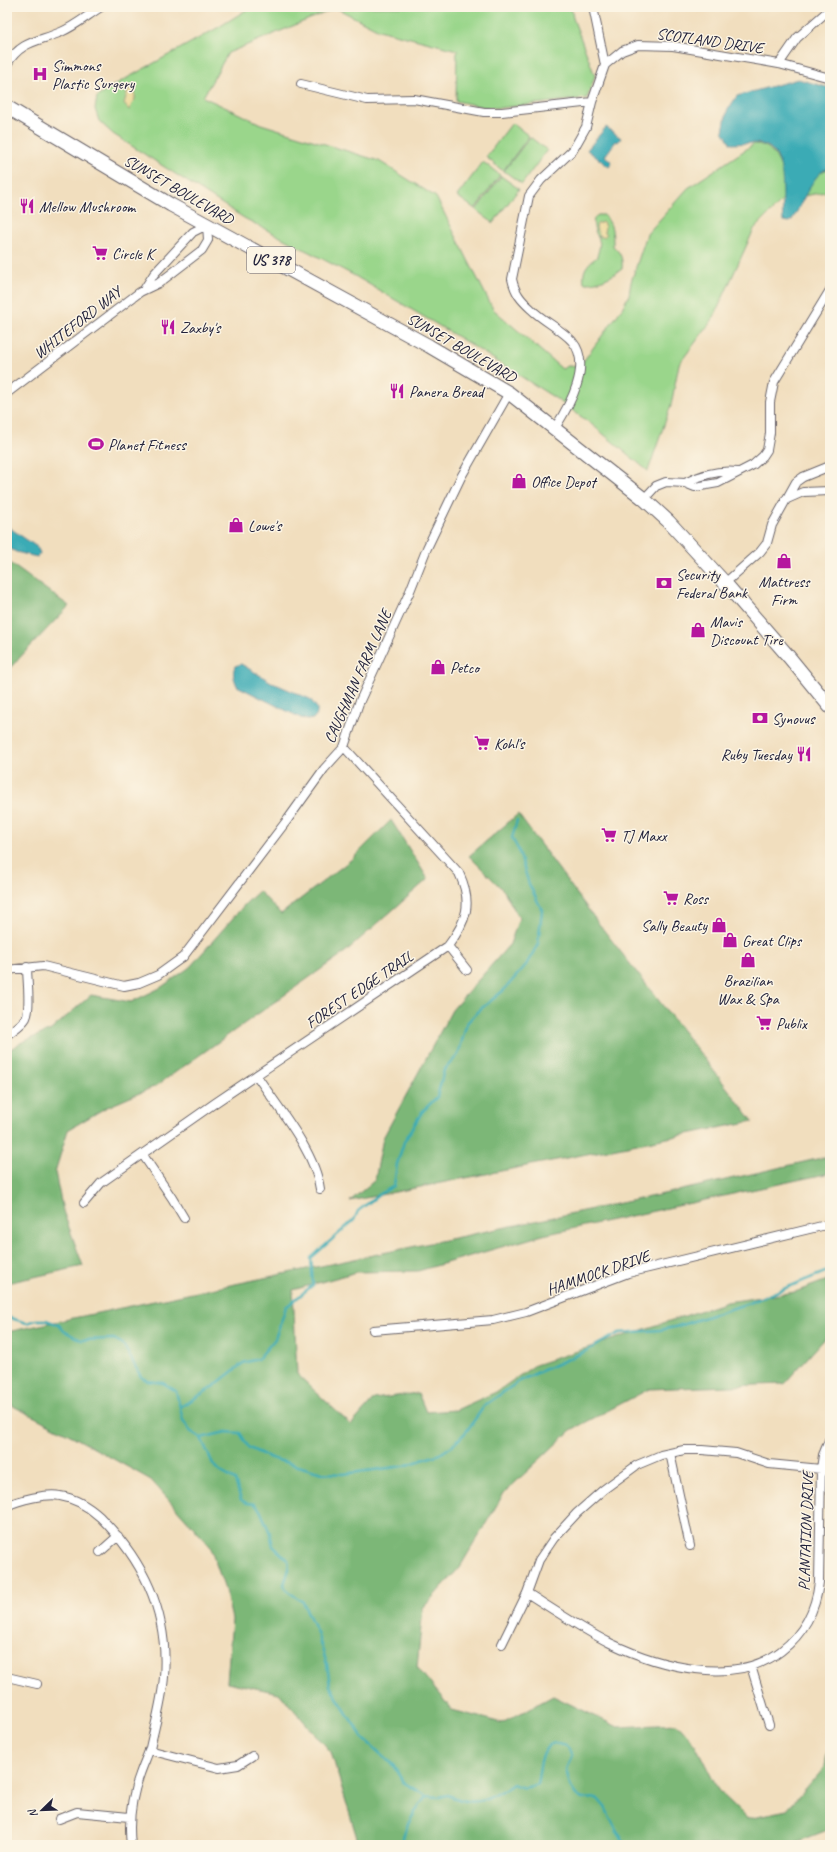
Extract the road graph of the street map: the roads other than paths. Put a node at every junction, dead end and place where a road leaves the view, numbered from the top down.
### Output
1 (101, 7) edge
2 (593, 7) edge
3 (830, 9) edge
4 (7, 64) edge
5 (780, 64) junction
6 (605, 65) junction
7 (830, 78) edge
8 (301, 84) dead end
9 (592, 102) junction
10 (7, 107) edge
11 (207, 225) junction
12 (145, 288) junction
13 (830, 290) edge
14 (7, 393) edge
15 (509, 394) junction
16 (555, 428) junction
17 (830, 466) edge
18 (738, 472) junction
19 (685, 483) junction
20 (830, 491) edge
21 (644, 499) junction
22 (785, 500) junction
23 (726, 583) junction
24 (830, 707) edge
25 (344, 747) junction
26 (448, 946) junction
27 (27, 967) junction
28 (7, 970) edge
29 (467, 970) dead end
30 (7, 1035) edge
31 (257, 1076) junction
32 (143, 1155) junction
33 (320, 1189) dead end
34 (84, 1203) dead end
35 (184, 1218) dead end
36 (830, 1224) edge
37 (373, 1330) dead end
38 (830, 1438) edge
39 (670, 1453) junction
40 (821, 1469) junction
41 (7, 1506) edge
42 (118, 1536) junction
43 (690, 1546) dead end
44 (100, 1552) dead end
45 (527, 1593) junction
46 (502, 1644) dead end
47 (751, 1666) junction
48 (7, 1677) edge
49 (36, 1684) dead end
50 (769, 1725) dead end
51 (149, 1750) junction
52 (252, 1756) dead end
53 (129, 1817) junction
54 (59, 1819) dead end
55 (131, 1845) edge

1 - 4 street
2 - 6 street
3 - 5 street
5 - 6 street, SCOTLAND DRIVE
5 - 7 street, SCOTLAND DRIVE
6 - 9 street
8 - 9 street
9 - 16 street
10 - 11 main road, SUNSET BOULEVARD / US 378
11 - 12 street, WHITEFORD WAY
11 - 12 street, WHITEFORD WAY
11 - 15 main road, SUNSET BOULEVARD / US 378
12 - 14 street, WHITEFORD WAY
13 - 18 street
15 - 16 main road, SUNSET BOULEVARD / US 378
15 - 25 street, CAUGHMAN FARM LANE
16 - 21 main road, SUNSET BOULEVARD / US 378
17 - 22 street
18 - 19 street
18 - 19 street
19 - 21 street
20 - 22 street
21 - 23 main road, SUNSET BOULEVARD / US 378
22 - 23 street
23 - 24 main road, SUNSET BOULEVARD / US 378
25 - 26 street, FOREST EDGE TRAIL
25 - 27 street, CAUGHMAN FARM LANE
26 - 29 street
26 - 31 street, FOREST EDGE TRAIL
27 - 28 street, CAUGHMAN FARM LANE
27 - 30 street
31 - 32 street, FOREST EDGE TRAIL
31 - 33 street
32 - 34 street, FOREST EDGE TRAIL
32 - 35 street
36 - 37 street, HAMMOCK DRIVE
38 - 40 street, PLANTATION DRIVE
39 - 40 street
39 - 43 street
39 - 45 street
40 - 47 street, PLANTATION DRIVE
41 - 42 street
42 - 44 street
42 - 51 street
45 - 46 street
45 - 47 street, PLANTATION DRIVE
47 - 50 street
48 - 49 street
51 - 52 street
51 - 53 street
53 - 54 street
53 - 55 street

